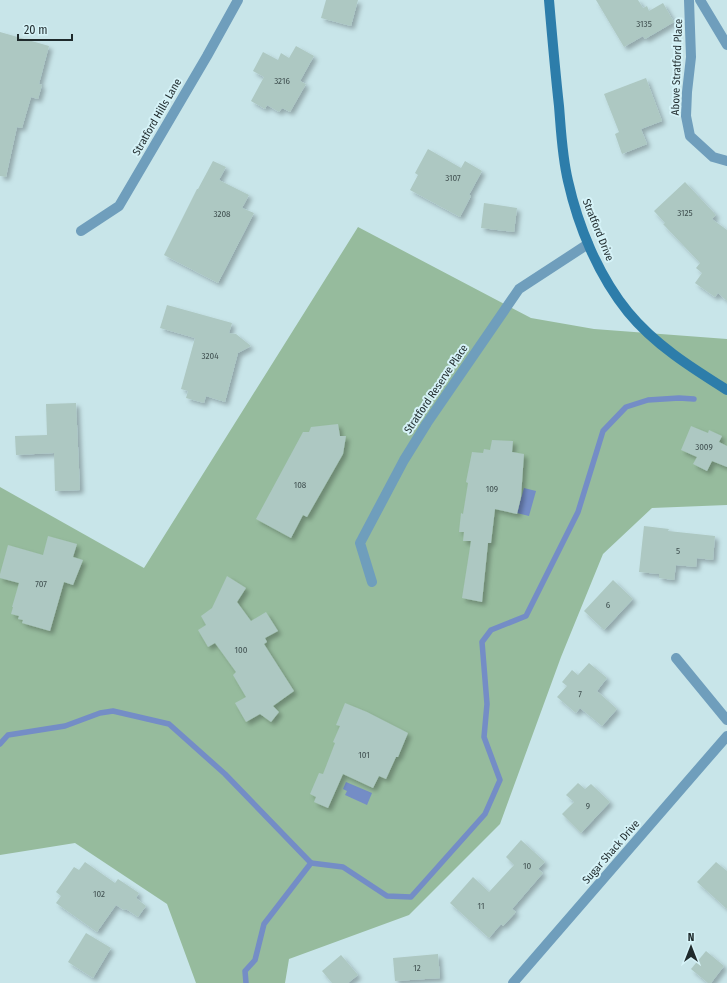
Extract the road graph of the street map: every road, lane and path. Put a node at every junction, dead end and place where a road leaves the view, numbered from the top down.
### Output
1 (238, 0) edge
2 (548, 0) edge
3 (690, 0) edge
4 (700, 0) edge
5 (727, 45) edge
6 (727, 161) edge
7 (81, 232) dead end
8 (588, 244) junction
9 (727, 390) edge
10 (372, 582) dead end
11 (676, 658) dead end
12 (727, 720) edge
13 (727, 736) edge
14 (513, 983) edge

1 - 7 street, Stratford Hills Lane
2 - 8 street, Stratford Drive
3 - 6 street, Above Stratford Place
4 - 5 street
8 - 9 street, Stratford Drive
8 - 10 street, Stratford Reserve Place
11 - 12 street
13 - 14 street, Sugar Shack Drive

